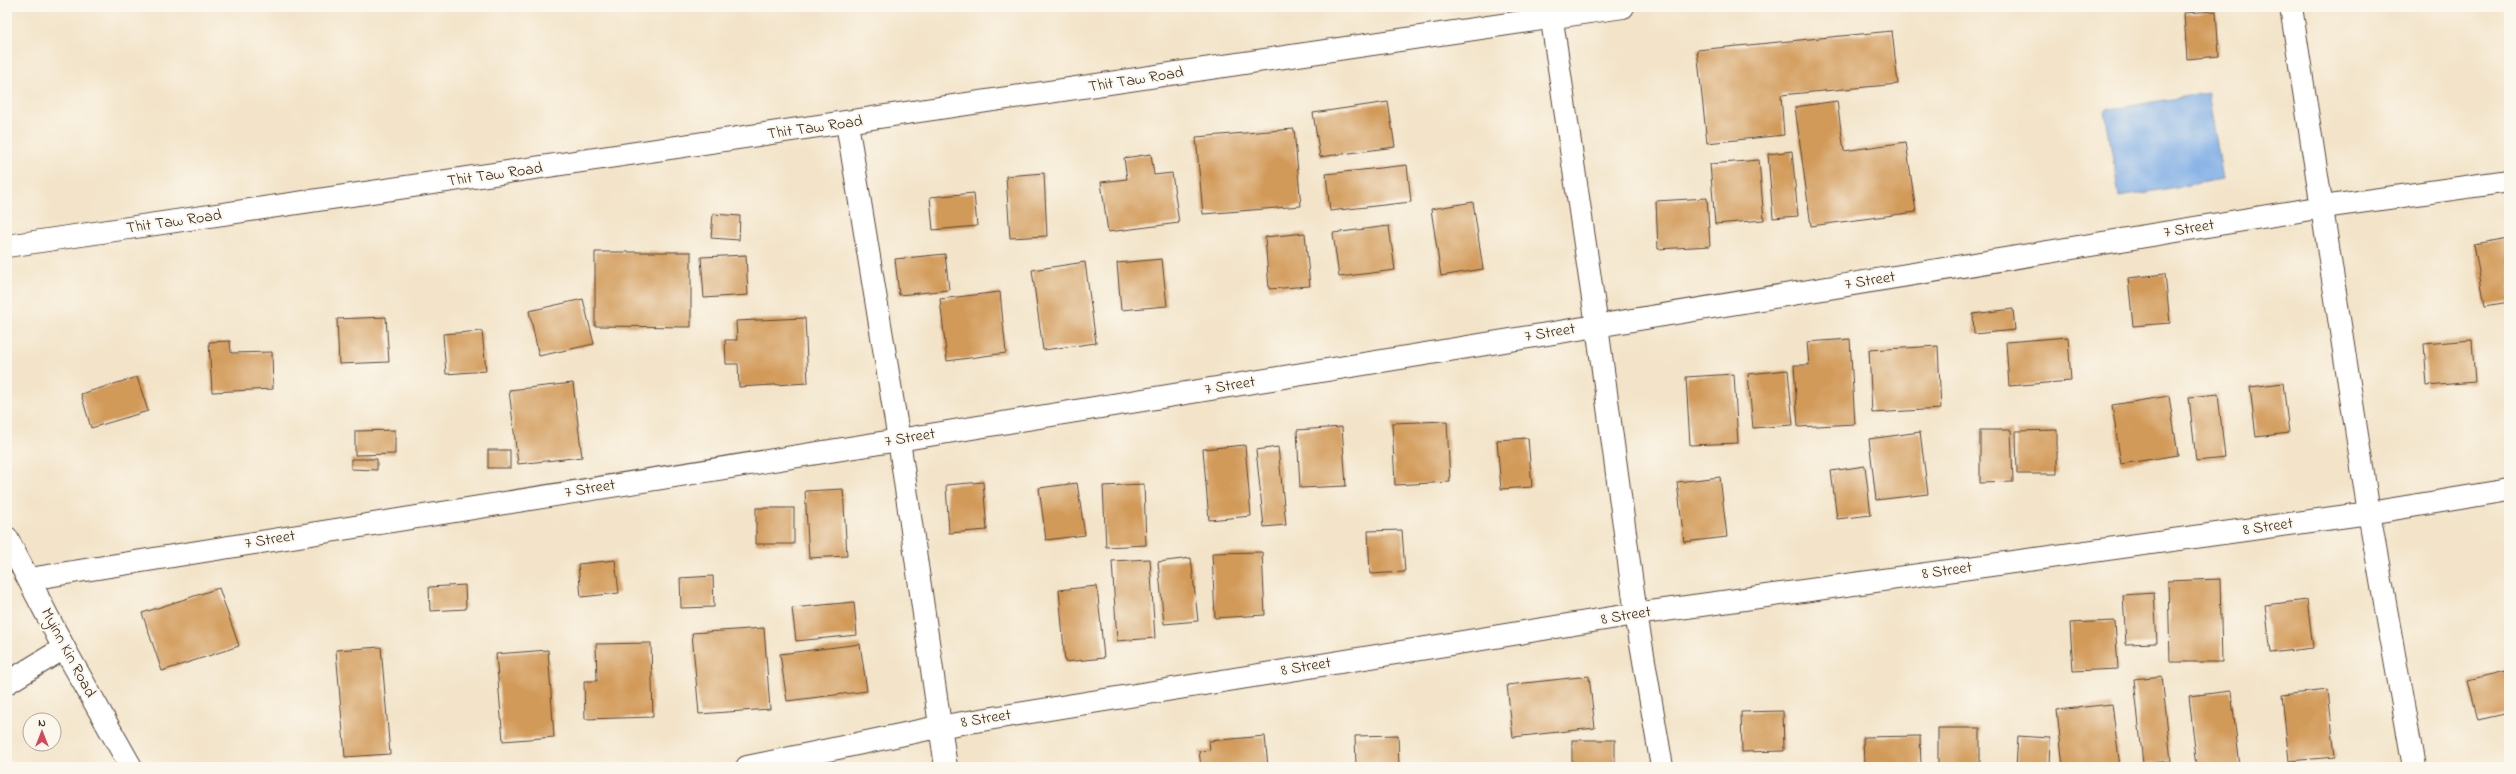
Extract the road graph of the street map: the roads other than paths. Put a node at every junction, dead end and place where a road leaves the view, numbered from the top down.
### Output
1 (1623, 7) edge
2 (2291, 7) edge
3 (1550, 13) edge
4 (848, 123) junction
5 (2509, 181) edge
6 (2323, 207) junction
7 (7, 246) edge
8 (1597, 326) junction
9 (899, 440) junction
10 (2509, 490) edge
11 (2369, 514) junction
12 (7, 538) edge
13 (28, 579) junction
14 (1636, 614) junction
15 (64, 648) junction
16 (7, 683) edge
17 (938, 727) junction
18 (130, 767) edge
19 (747, 767) edge
20 (946, 767) edge
21 (1662, 767) edge
22 (2414, 767) edge

1 - 3 street, Thit Taw Road
2 - 6 street
3 - 4 street, Thit Taw Road
3 - 8 street
4 - 7 street, Thit Taw Road
4 - 9 street
5 - 6 street, 7 Street
6 - 8 street, 7 Street
6 - 11 street
8 - 9 street, 7 Street
8 - 14 street
9 - 13 street, 7 Street
9 - 17 street
10 - 11 street, 8 Street
11 - 14 street, 8 Street
11 - 22 street
12 - 13 street
13 - 15 street
14 - 17 street, 8 Street
14 - 21 street
15 - 16 street
15 - 18 street, Myinn Kin Road
17 - 19 street, 8 Street
17 - 20 street

